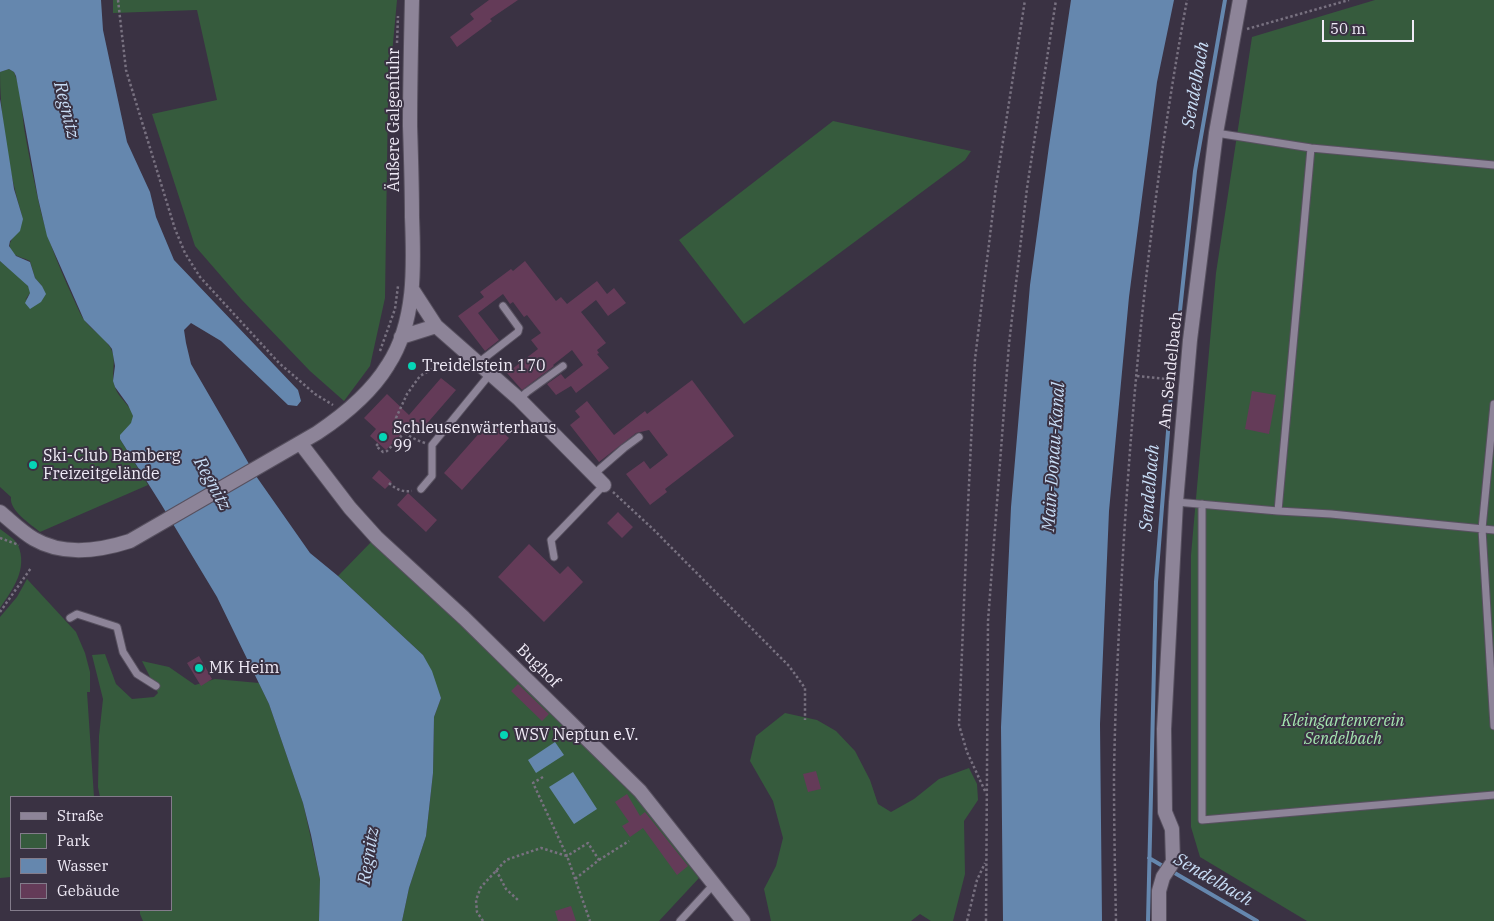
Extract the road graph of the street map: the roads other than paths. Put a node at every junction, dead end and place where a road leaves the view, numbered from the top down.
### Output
1 (412, 0) edge
2 (1240, 0) edge
3 (1216, 132) junction
4 (1311, 148) junction
5 (1494, 165) edge
6 (412, 289) junction
7 (503, 306) dead end
8 (436, 326) junction
9 (401, 337) junction
10 (478, 363) junction
11 (563, 366) dead end
12 (490, 374) junction
13 (520, 399) junction
14 (1494, 404) edge
15 (639, 438) dead end
16 (301, 444) junction
17 (594, 474) junction
18 (604, 485) joint
19 (421, 490) road end
20 (1176, 502) junction
21 (1202, 504) junction
22 (1278, 511) junction
23 (0, 512) edge
24 (1482, 529) junction
25 (1494, 530) edge
26 (554, 557) dead end
27 (70, 618) dead end
28 (156, 686) dead end
29 (1494, 726) edge
30 (1494, 795) edge
31 (714, 884) junction
32 (680, 921) edge
33 (742, 921) edge
34 (1159, 921) edge

1 - 6 street, Äußere Galgenfuhr
2 - 3 street, Am Sendelbach
3 - 4 lane
3 - 20 street, Am Sendelbach
4 - 5 lane
4 - 22 lane
6 - 8 street
6 - 9 street, Äußere Galgenfuhr
7 - 10 lane
8 - 9 street
8 - 10 street
9 - 16 street, Äußere Galgenfuhr
10 - 12 street
11 - 13 lane
12 - 13 street
12 - 19 lane
13 - 17 street
14 - 24 lane
15 - 17 lane
16 - 23 street, Äußere Galgenfuhr
16 - 31 street, Bughof
17 - 18 street
18 - 26 lane
20 - 21 lane
20 - 34 street, Am Sendelbach
21 - 22 lane
21 - 30 lane
22 - 24 lane
24 - 25 lane
24 - 29 lane
27 - 28 lane
31 - 32 lane
31 - 33 street, Bughof

